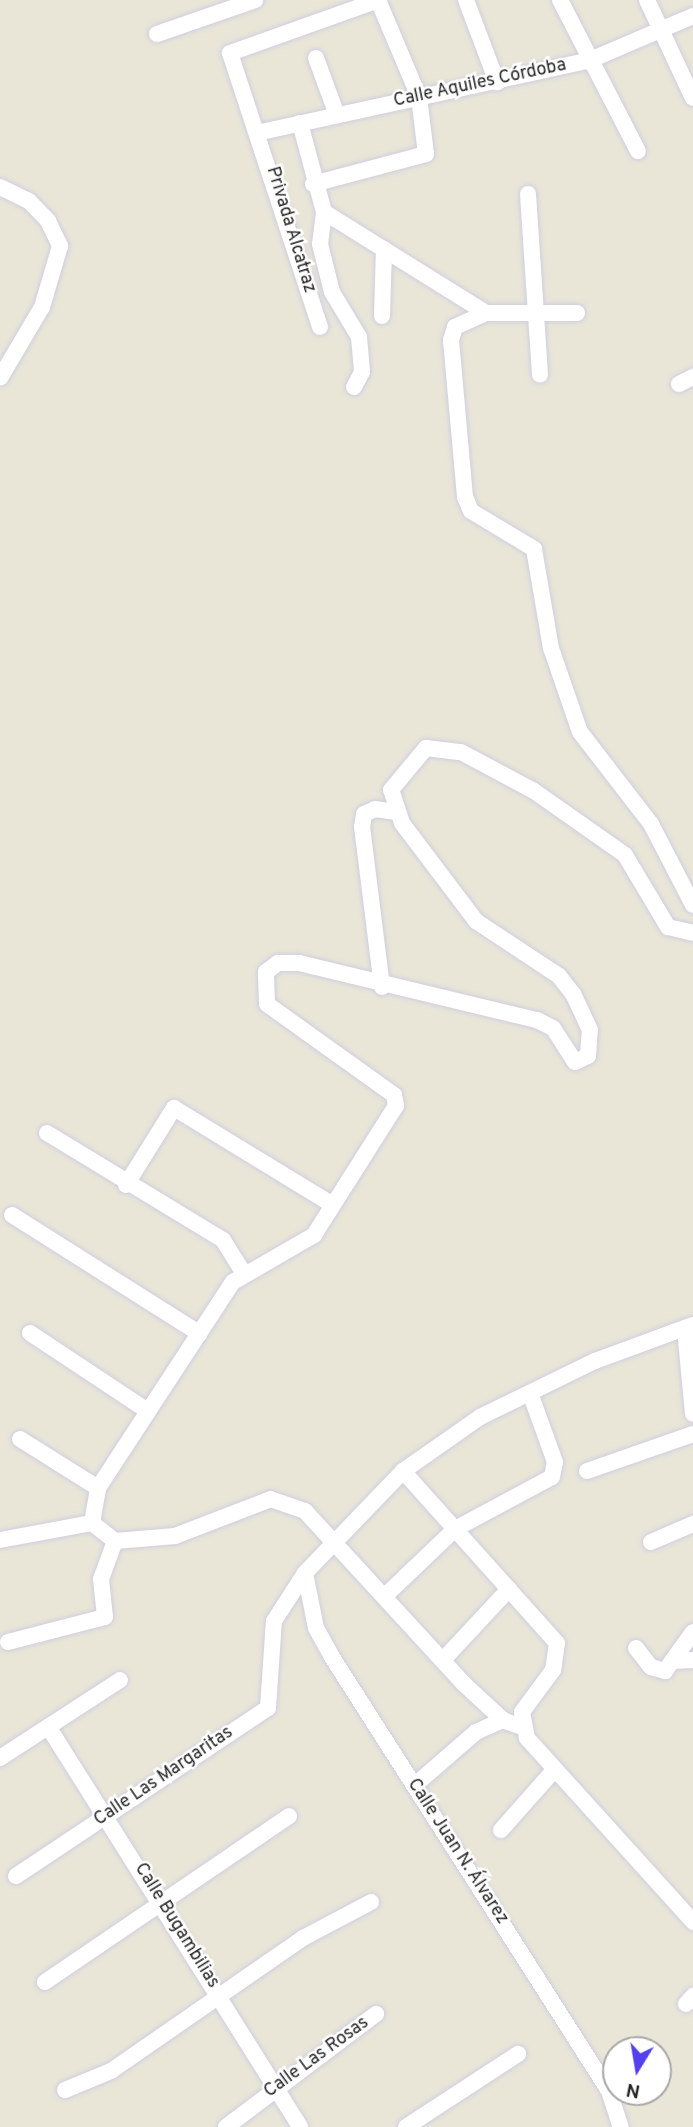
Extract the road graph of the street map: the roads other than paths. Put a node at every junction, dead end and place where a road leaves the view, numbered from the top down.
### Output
1 (255, 0) edge
2 (379, 0) edge
3 (466, 0) edge
4 (561, 0) edge
5 (648, 0) edge
6 (693, 16) edge
7 (663, 30) junction
8 (157, 34) dead end
9 (317, 58) dead end
10 (588, 61) junction
11 (497, 82) junction
12 (419, 97) junction
13 (693, 98) edge
14 (337, 115) junction
15 (300, 123) junction
16 (261, 132) junction
17 (638, 151) dead end
18 (313, 184) junction
19 (0, 187) edge
20 (528, 194) dead end
21 (324, 212) junction
22 (384, 249) junction
23 (486, 313) junction
24 (577, 313) dead end
25 (536, 314) junction
26 (382, 316) dead end
27 (320, 327) dead end
28 (540, 375) dead end
29 (0, 378) edge
30 (354, 387) dead end
31 (397, 812) junction
32 (693, 905) edge
33 (693, 933) edge
34 (382, 987) junction
35 (47, 1133) dead end
36 (126, 1185) junction
37 (333, 1205) junction
38 (12, 1215) dead end
39 (244, 1274) junction
40 (689, 1327) edge
41 (30, 1333) dead end
42 (200, 1334) junction
43 (530, 1393) junction
44 (148, 1411) junction
45 (693, 1415) edge
46 (693, 1434) edge
47 (20, 1439) dead end
48 (403, 1471) junction
49 (587, 1471) dead end
50 (98, 1488) junction
51 (92, 1523) junction
52 (693, 1524) edge
53 (456, 1529) junction
54 (336, 1537) junction
55 (0, 1540) edge
56 (115, 1541) junction
57 (651, 1542) dead end
58 (305, 1573) junction
59 (509, 1589) junction
60 (386, 1595) junction
61 (693, 1632) edge
62 (8, 1642) dead end
63 (636, 1648) dead end
64 (443, 1660) junction
65 (693, 1660) edge
66 (673, 1661) junction
67 (120, 1681) dead end
68 (503, 1720) junction
69 (49, 1727) junction
70 (522, 1727) junction
71 (0, 1758) edge
72 (555, 1769) junction
73 (415, 1785) junction
74 (108, 1815) junction
75 (289, 1816) dead end
76 (501, 1830) dead end
77 (16, 1876) dead end
78 (371, 1902) dead end
79 (163, 1905) junction
80 (693, 1922) edge
81 (45, 1982) dead end
82 (219, 1997) junction
83 (376, 2014) dead end
84 (518, 2054) dead end
85 (276, 2088) junction
86 (65, 2090) dead end
87 (226, 2127) edge
88 (300, 2127) edge
89 (406, 2127) edge
90 (621, 2127) edge

1 - 8 street
2 - 12 street
2 - 16 street, Privada Alcatraz
3 - 11 street
4 - 10 street
5 - 7 street
6 - 7 street, Calle Aquiles Córdoba
7 - 10 street, Calle Aquiles Córdoba
7 - 13 street
9 - 14 street
10 - 11 street, Calle Aquiles Córdoba
10 - 17 street
11 - 12 street, Calle Aquiles Córdoba
12 - 14 street, Calle Aquiles Córdoba
12 - 18 street
14 - 15 street, Calle Aquiles Córdoba
15 - 16 street, Calle Aquiles Córdoba
15 - 18 street
16 - 27 street, Privada Alcatraz
18 - 21 street
19 - 29 street
20 - 25 street
21 - 22 street
21 - 30 street
22 - 23 street
22 - 26 street
23 - 25 street
23 - 32 street
24 - 25 street
25 - 28 street
31 - 33 street
31 - 34 street
31 - 34 street
34 - 37 street
35 - 36 street
36 - 37 street
36 - 39 street
37 - 39 street
38 - 42 street
39 - 42 street
40 - 43 street
40 - 45 street
41 - 44 street
42 - 44 street
43 - 48 street
43 - 53 street
44 - 50 street
46 - 49 street
47 - 50 street
48 - 53 street
48 - 54 street
50 - 51 street
51 - 55 street
51 - 56 street
52 - 57 street
53 - 59 street
53 - 60 street
54 - 56 street
54 - 58 street
54 - 60 street
56 - 62 street
58 - 73 street, Calle Juan N. Álvarez
58 - 74 street, Calle Las Margaritas
59 - 64 street
59 - 70 street
60 - 64 street
61 - 66 street
63 - 66 street
64 - 68 street
65 - 66 street
67 - 69 street
68 - 70 street
68 - 73 street
69 - 71 street
69 - 74 street, Calle Bugambilias
70 - 72 street
72 - 76 street
72 - 80 street
73 - 90 street, Calle Juan N. Álvarez
74 - 77 street, Calle Las Margaritas
74 - 79 street, Calle Bugambilias
75 - 79 street
78 - 82 street
79 - 81 street
79 - 82 street, Calle Bugambilias
82 - 85 street, Calle Bugambilias
82 - 86 street
83 - 85 street, Calle Las Rosas
84 - 89 street
85 - 87 street, Calle Las Rosas
85 - 88 street, Calle Bugambilias

